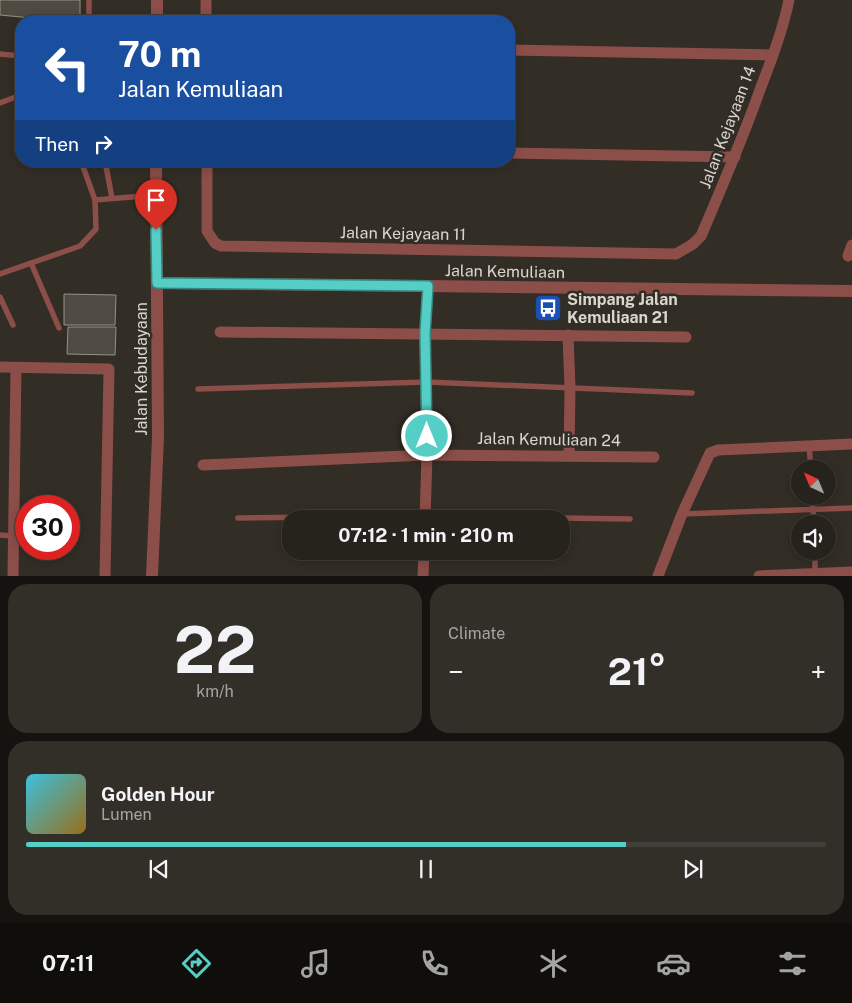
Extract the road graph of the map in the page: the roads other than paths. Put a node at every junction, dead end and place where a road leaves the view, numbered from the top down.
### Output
1 (89, 0) edge
2 (157, 0) edge
3 (206, 0) edge
4 (789, 0) edge
5 (89, 15) edge
6 (157, 15) edge
7 (206, 15) edge
8 (515, 50) edge
9 (0, 54) edge
10 (15, 55) edge
11 (773, 55) junction
12 (15, 97) edge
13 (0, 103) edge
14 (515, 153) edge
15 (736, 157) junction
16 (83, 167) edge
17 (105, 167) edge
18 (156, 167) edge
19 (207, 167) edge
20 (156, 195) junction
21 (112, 198) junction
22 (95, 200) junction
23 (676, 254) joint
24 (31, 263) junction
25 (0, 274) edge
26 (157, 283) junction
27 (428, 286) junction
28 (852, 291) edge
29 (0, 297) edge
30 (13, 325) dead end
31 (59, 328) dead end
32 (220, 332) dead end
33 (425, 333) junction
34 (568, 335) junction
35 (686, 337) dead end
36 (0, 367) edge
37 (16, 368) junction
38 (426, 382) junction
39 (570, 388) junction
40 (198, 389) dead end
41 (692, 393) dead end
42 (852, 444) edge
43 (810, 446) junction
44 (427, 454) junction
45 (569, 456) junction
46 (654, 457) dead end
47 (811, 460) edge
48 (203, 465) dead end
49 (813, 505) edge
50 (852, 508) edge
51 (425, 510) edge
52 (813, 510) junction
53 (682, 514) junction
54 (813, 515) edge
55 (238, 518) dead end
56 (282, 518) edge
57 (570, 519) edge
58 (630, 519) dead end
59 (0, 535) edge
60 (14, 536) junction
61 (424, 560) edge
62 (815, 560) edge
63 (852, 572) edge
64 (816, 573) junction
65 (794, 575) edge
66 (13, 576) edge
67 (105, 576) edge
68 (152, 576) edge
69 (423, 576) edge
70 (658, 576) edge
71 (759, 576) edge

1 - 5 lane
2 - 6 street
3 - 7 street
4 - 11 street, Jalan Kejayaan 14
8 - 11 street
9 - 10 lane
11 - 15 street, Jalan Kejayaan 14
12 - 13 lane
14 - 15 street
15 - 23 street, Jalan Kejayaan 14
16 - 22 lane
17 - 21 lane
18 - 20 street, Jalan Kebudayaan
19 - 23 street, Jalan Kejayaan 11
20 - 21 lane
20 - 26 street, Jalan Kebudayaan
21 - 22 lane
22 - 24 lane
24 - 25 lane
24 - 31 lane
26 - 27 street, Jalan Kemuliaan
26 - 68 street, Jalan Kebudayaan
27 - 28 street, Jalan Kemuliaan
27 - 33 street
29 - 30 lane
32 - 33 street
33 - 34 street
33 - 38 street
34 - 35 street
34 - 39 street
36 - 37 street
37 - 60 street
37 - 67 street
38 - 39 lane
38 - 40 lane
38 - 44 street
39 - 41 lane
39 - 45 street
42 - 43 street
43 - 47 lane
43 - 53 street
44 - 45 street, Jalan Kemuliaan 24
44 - 48 street, Jalan Kemuliaan 24
44 - 51 street
45 - 46 street, Jalan Kemuliaan 24
49 - 52 lane
50 - 52 lane
52 - 53 lane
52 - 54 lane
53 - 70 street
55 - 56 lane
57 - 58 lane
59 - 60 lane
60 - 66 street
61 - 69 street
62 - 64 lane
63 - 64 street
64 - 65 street
65 - 71 street

